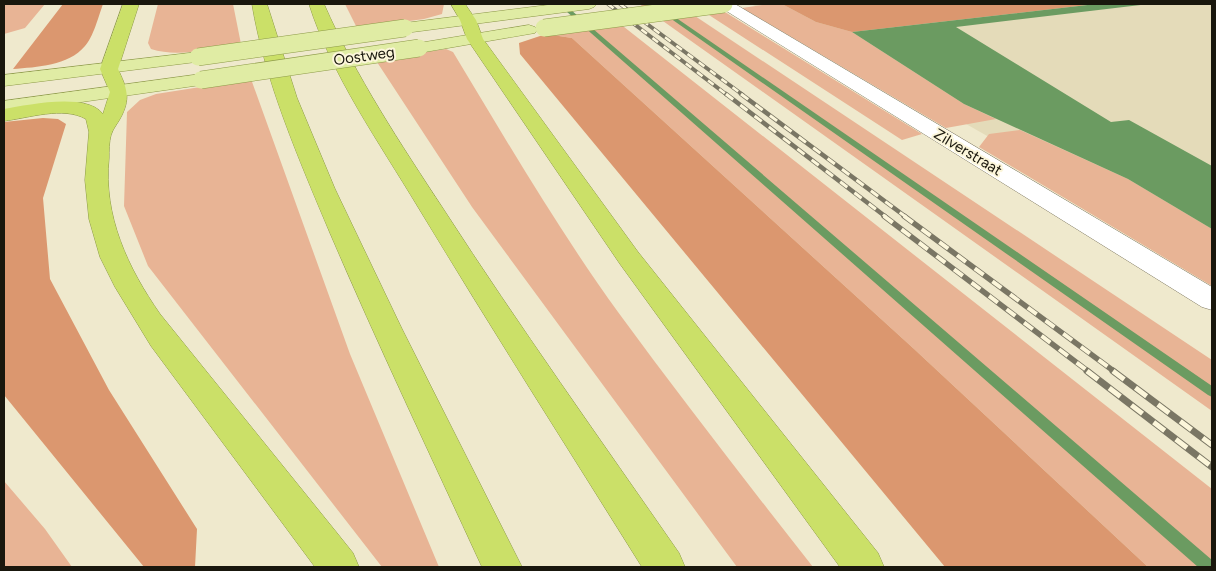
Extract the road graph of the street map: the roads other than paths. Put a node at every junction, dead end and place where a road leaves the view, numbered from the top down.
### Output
1 (131, 4) edge
2 (259, 4) edge
3 (316, 4) edge
4 (458, 4) edge
5 (589, 4) edge
6 (724, 4) edge
7 (471, 29) junction
8 (109, 68) junction
9 (4, 81) edge
10 (119, 92) junction
11 (4, 106) edge
12 (4, 115) edge
13 (100, 138) junction
14 (1212, 300) edge
15 (339, 567) edge
16 (502, 567) edge
17 (665, 567) edge
18 (864, 567) edge

1 - 8 highway
2 - 16 highway
3 - 17 highway
4 - 7 highway
5 - 7 main road, Oostweg
6 - 7 main road, Oostweg, bridge
6 - 14 street, Zilverstraat
7 - 8 main road, Oostweg, bridge
7 - 10 main road, Oostweg, bridge
7 - 18 highway
8 - 9 main road, Oostweg
8 - 10 highway
10 - 11 main road, Oostweg
10 - 13 highway
12 - 13 highway
13 - 15 highway

